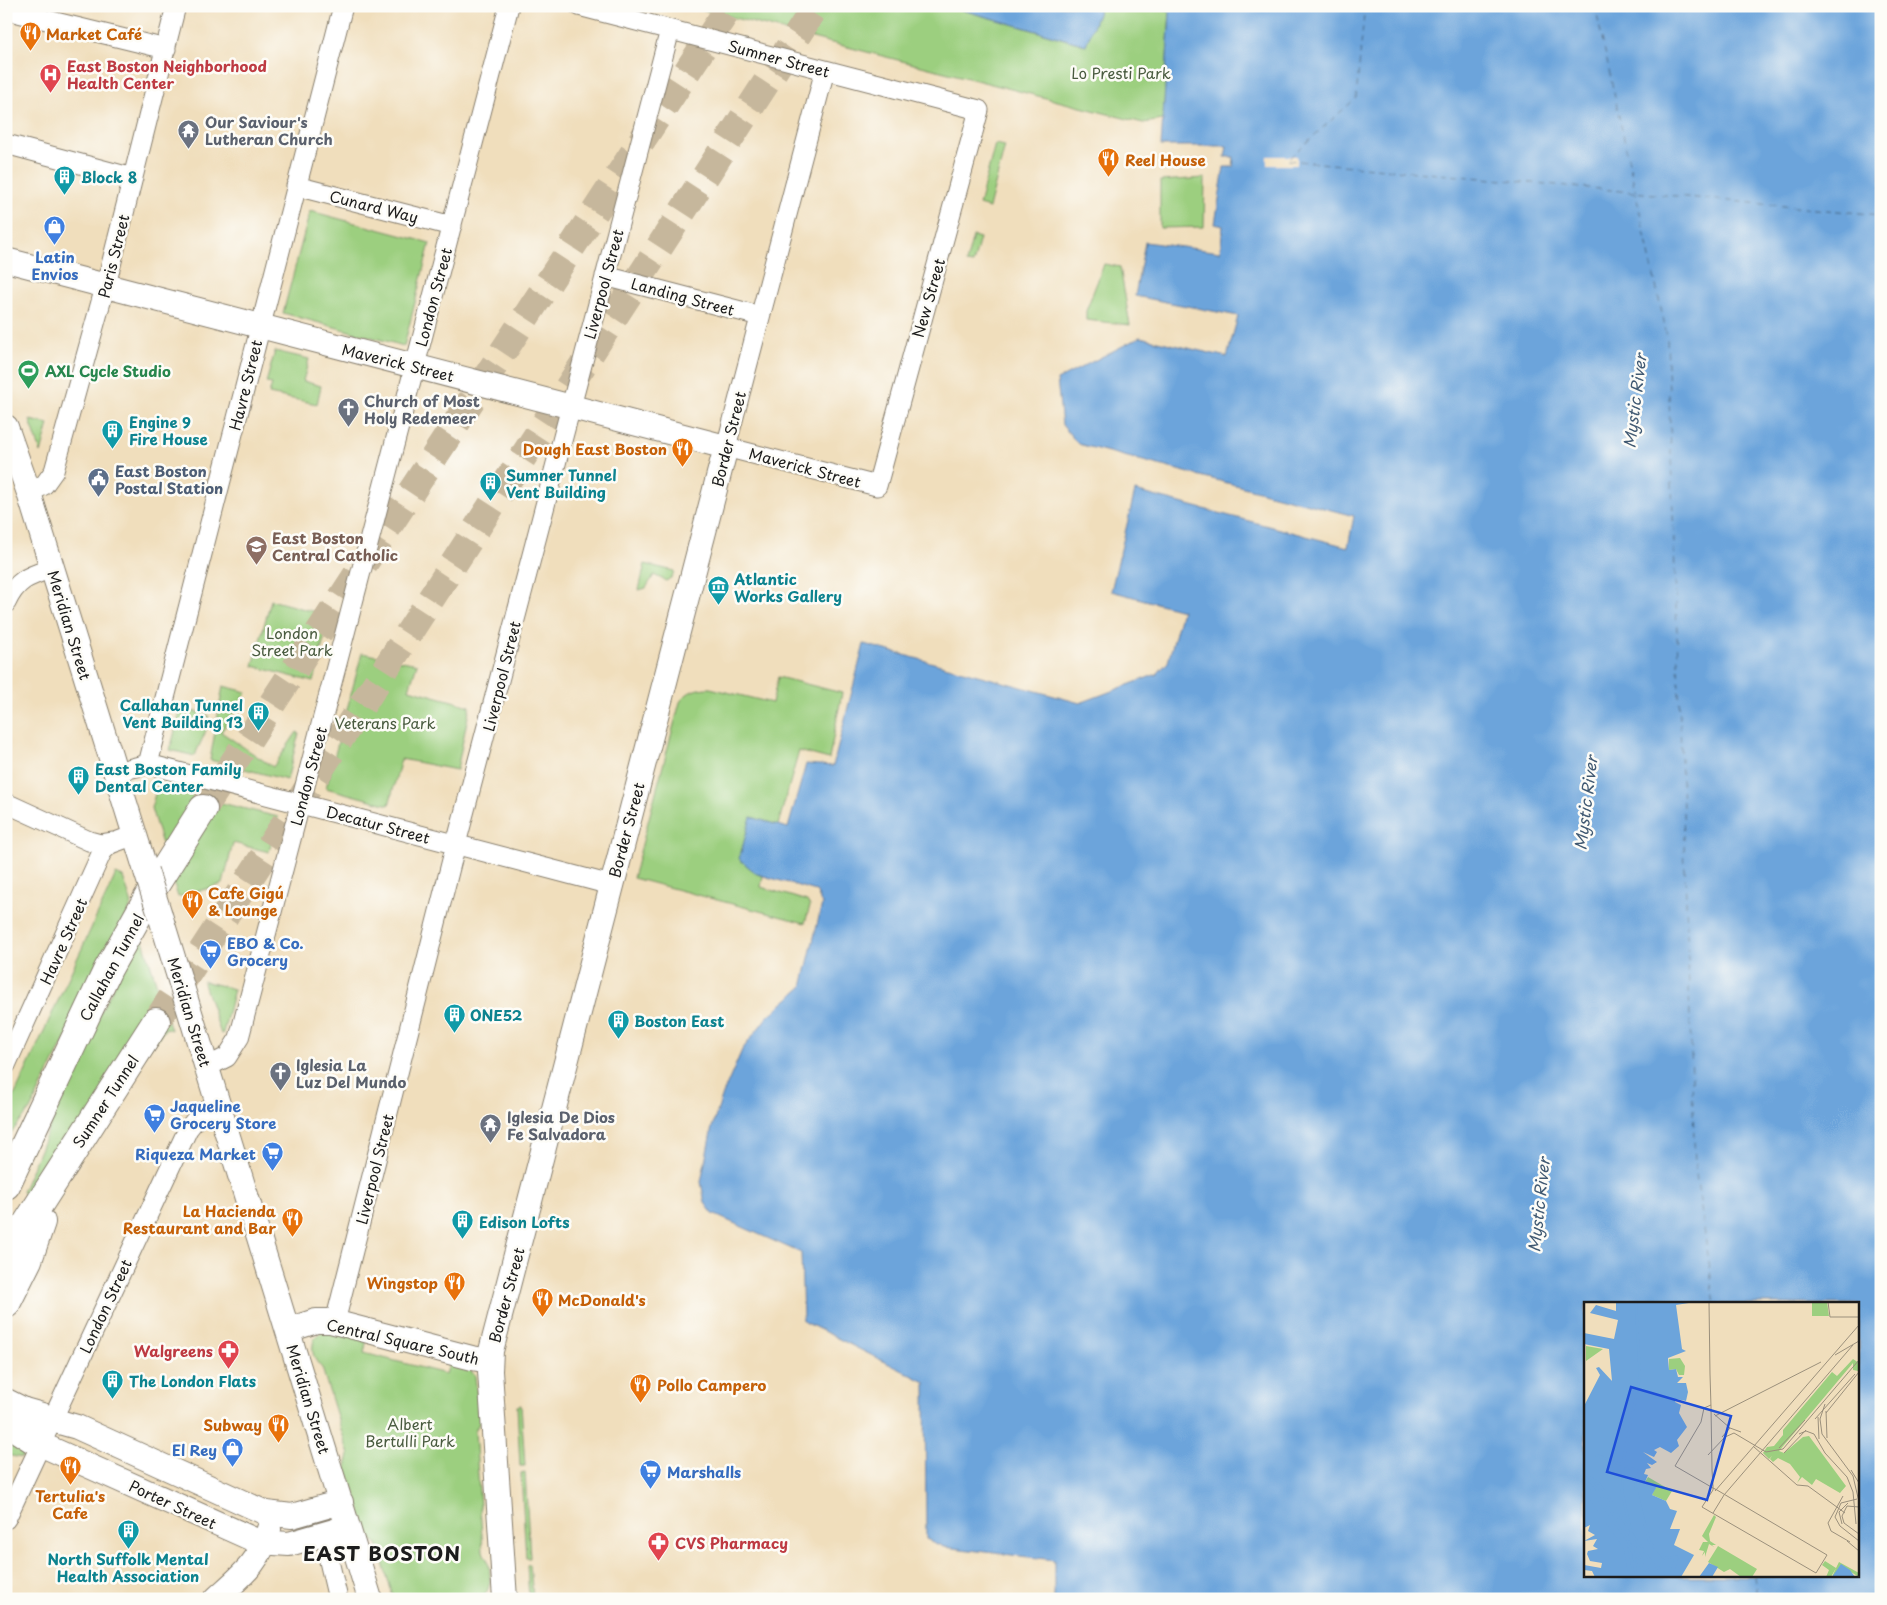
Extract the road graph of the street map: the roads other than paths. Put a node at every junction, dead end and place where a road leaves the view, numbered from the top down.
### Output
1 (176, 6) edge
2 (343, 6) edge
3 (509, 6) edge
4 (579, 6) edge
5 (6, 10) edge
6 (670, 30) junction
7 (166, 49) junction
8 (825, 70) junction
9 (979, 110) joint
10 (6, 144) edge
11 (133, 178) junction
12 (296, 186) junction
13 (452, 226) junction
14 (6, 260) edge
15 (605, 276) junction
16 (106, 286) junction
17 (760, 316) junction
18 (260, 326) junction
19 (415, 366) junction
20 (571, 407) junction
21 (6, 427) edge
22 (726, 447) junction
23 (877, 486) joint
24 (29, 493) junction
25 (52, 568) junction
26 (8, 592) edge
27 (148, 764) junction
28 (116, 772) junction
29 (6, 804) edge
30 (301, 804) junction
31 (203, 809) tunnel mouth
32 (135, 835) junction
33 (112, 842) junction
34 (456, 844) junction
35 (612, 885) junction
36 (156, 1022) tunnel mouth
37 (6, 1064) edge
38 (207, 1067) junction
39 (218, 1105) junction
40 (32, 1131) junction
41 (6, 1158) edge
42 (54, 1180) junction
43 (6, 1185) edge
44 (6, 1256) edge
45 (6, 1304) edge
46 (335, 1322) junction
47 (288, 1330) junction
48 (490, 1361) junction
49 (6, 1403) edge
50 (6, 1424) edge
51 (47, 1432) junction
52 (341, 1502) junction
53 (274, 1515) junction
54 (6, 1519) edge
55 (348, 1527) junction
56 (265, 1544) junction
57 (216, 1599) edge
58 (338, 1599) edge
59 (370, 1599) edge
60 (505, 1599) edge

1 - 7 street, Paris Street
2 - 12 street, Havre Street
3 - 13 street, London Street
4 - 6 street, Sumner Street
5 - 7 street
6 - 8 street, Sumner Street
6 - 15 street, Liverpool Street
7 - 11 street, Paris Street
8 - 9 street, Sumner Street
8 - 17 street, Border Street
9 - 23 street, New Street
10 - 11 street
11 - 16 street, Paris Street
12 - 13 street, Cunard Way
12 - 18 street, Havre Street
13 - 19 street, London Street
14 - 16 main road, Maverick Street
15 - 17 street, Landing Street
15 - 20 street, Liverpool Street
16 - 18 main road, Maverick Street
16 - 24 street, Paris Street
17 - 22 street, Border Street
18 - 19 main road, Maverick Street
18 - 27 street, Havre Street
19 - 20 main road, Maverick Street
19 - 30 street, London Street
20 - 22 main road, Maverick Street
20 - 34 street, Liverpool Street
21 - 24 main road, Meridian Street
22 - 23 street, Maverick Street
22 - 35 main road, Border Street
24 - 25 main road, Meridian Street
25 - 26 street
25 - 28 main road, Meridian Street
27 - 28 street, Decatur Street
27 - 30 street, Decatur Street
28 - 32 main road, Meridian Street
29 - 33 street
30 - 34 street, Decatur Street
30 - 38 street, London Street
31 - 40 highway, Callahan Tunnel
32 - 33 street
32 - 38 main road, Meridian Street, bridge
33 - 37 street, Havre Street
34 - 35 street, Decatur Street
34 - 46 street, Liverpool Street
35 - 48 main road, Border Street
36 - 42 highway, Sumner Tunnel
38 - 39 main road, Meridian Street
39 - 47 main road, Meridian Street
39 - 51 street, London Street
40 - 41 highway
40 - 43 highway, Callahan Tunnel
42 - 44 highway, Sumner Tunnel
42 - 45 highway
46 - 47 main road, Central Square South
46 - 48 main road, Central Square South
47 - 52 main road, Meridian Street
48 - 60 main road, Border Street
49 - 51 highway
50 - 51 main road, Porter Street
51 - 53 main road, Porter Street
51 - 54 street, London Street
51 - 56 main road, Porter Street
52 - 53 main road, Porter Street
52 - 55 main road, Meridian Street
53 - 56 main road
55 - 56 main road, Porter Street
55 - 58 street
55 - 59 main road, Meridian Street
56 - 57 main road

